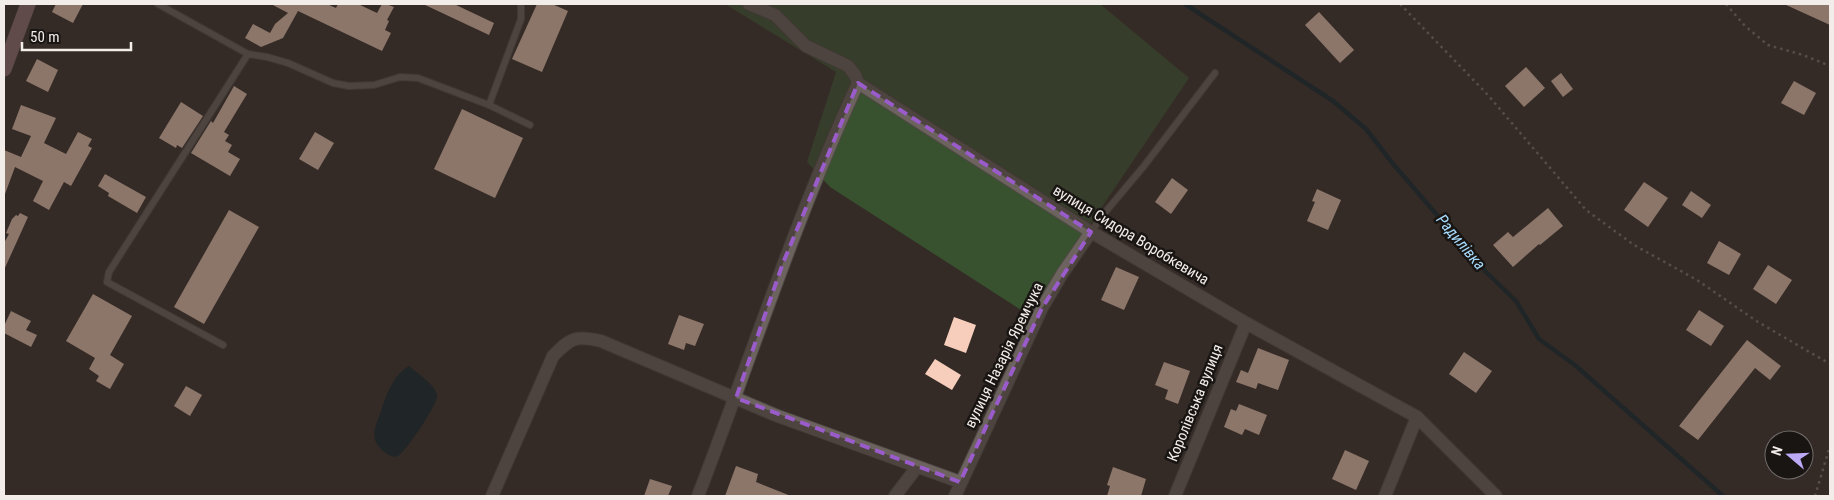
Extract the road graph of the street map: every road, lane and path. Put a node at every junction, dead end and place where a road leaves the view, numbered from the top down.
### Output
1 (28, 4) edge
2 (158, 4) edge
3 (521, 4) edge
4 (749, 4) edge
5 (1400, 4) edge
6 (1726, 4) edge
7 (248, 54) junction
8 (1830, 66) edge
9 (4, 69) edge
10 (1216, 73) dead end
11 (858, 83) junction
12 (488, 105) junction
13 (530, 125) dead end
14 (1090, 232) junction
15 (1246, 323) junction
16 (223, 345) dead end
17 (1830, 364) edge
18 (736, 398) junction
19 (1417, 418) junction
20 (1830, 446) edge
21 (917, 467) junction
22 (960, 482) junction
23 (492, 496) edge
24 (698, 496) edge
25 (895, 496) edge
26 (955, 496) edge
27 (1175, 496) edge
28 (1385, 496) edge
29 (1496, 496) edge
30 (1815, 496) edge

1 - 9 main road
2 - 7 lane
3 - 12 lane
4 - 11 street, вулиця Сидора Воробкевича
5 - 17 path
6 - 8 path
7 - 12 lane
7 - 16 lane
10 - 14 lane
11 - 14 street, вулиця Сидора Воробкевича
11 - 18 street
12 - 13 lane
14 - 15 street, вулиця Сидора Воробкевича
14 - 22 street, вулиця Назарія Яремчука
15 - 19 street, вулиця Сидора Воробкевича
15 - 27 street, Королівська вулиця
18 - 21 street
18 - 23 street
18 - 24 street
19 - 28 street
19 - 29 street, вулиця Сидора Воробкевича
20 - 30 path
21 - 22 street
21 - 25 street
22 - 26 street, вулиця Назарія Яремчука

